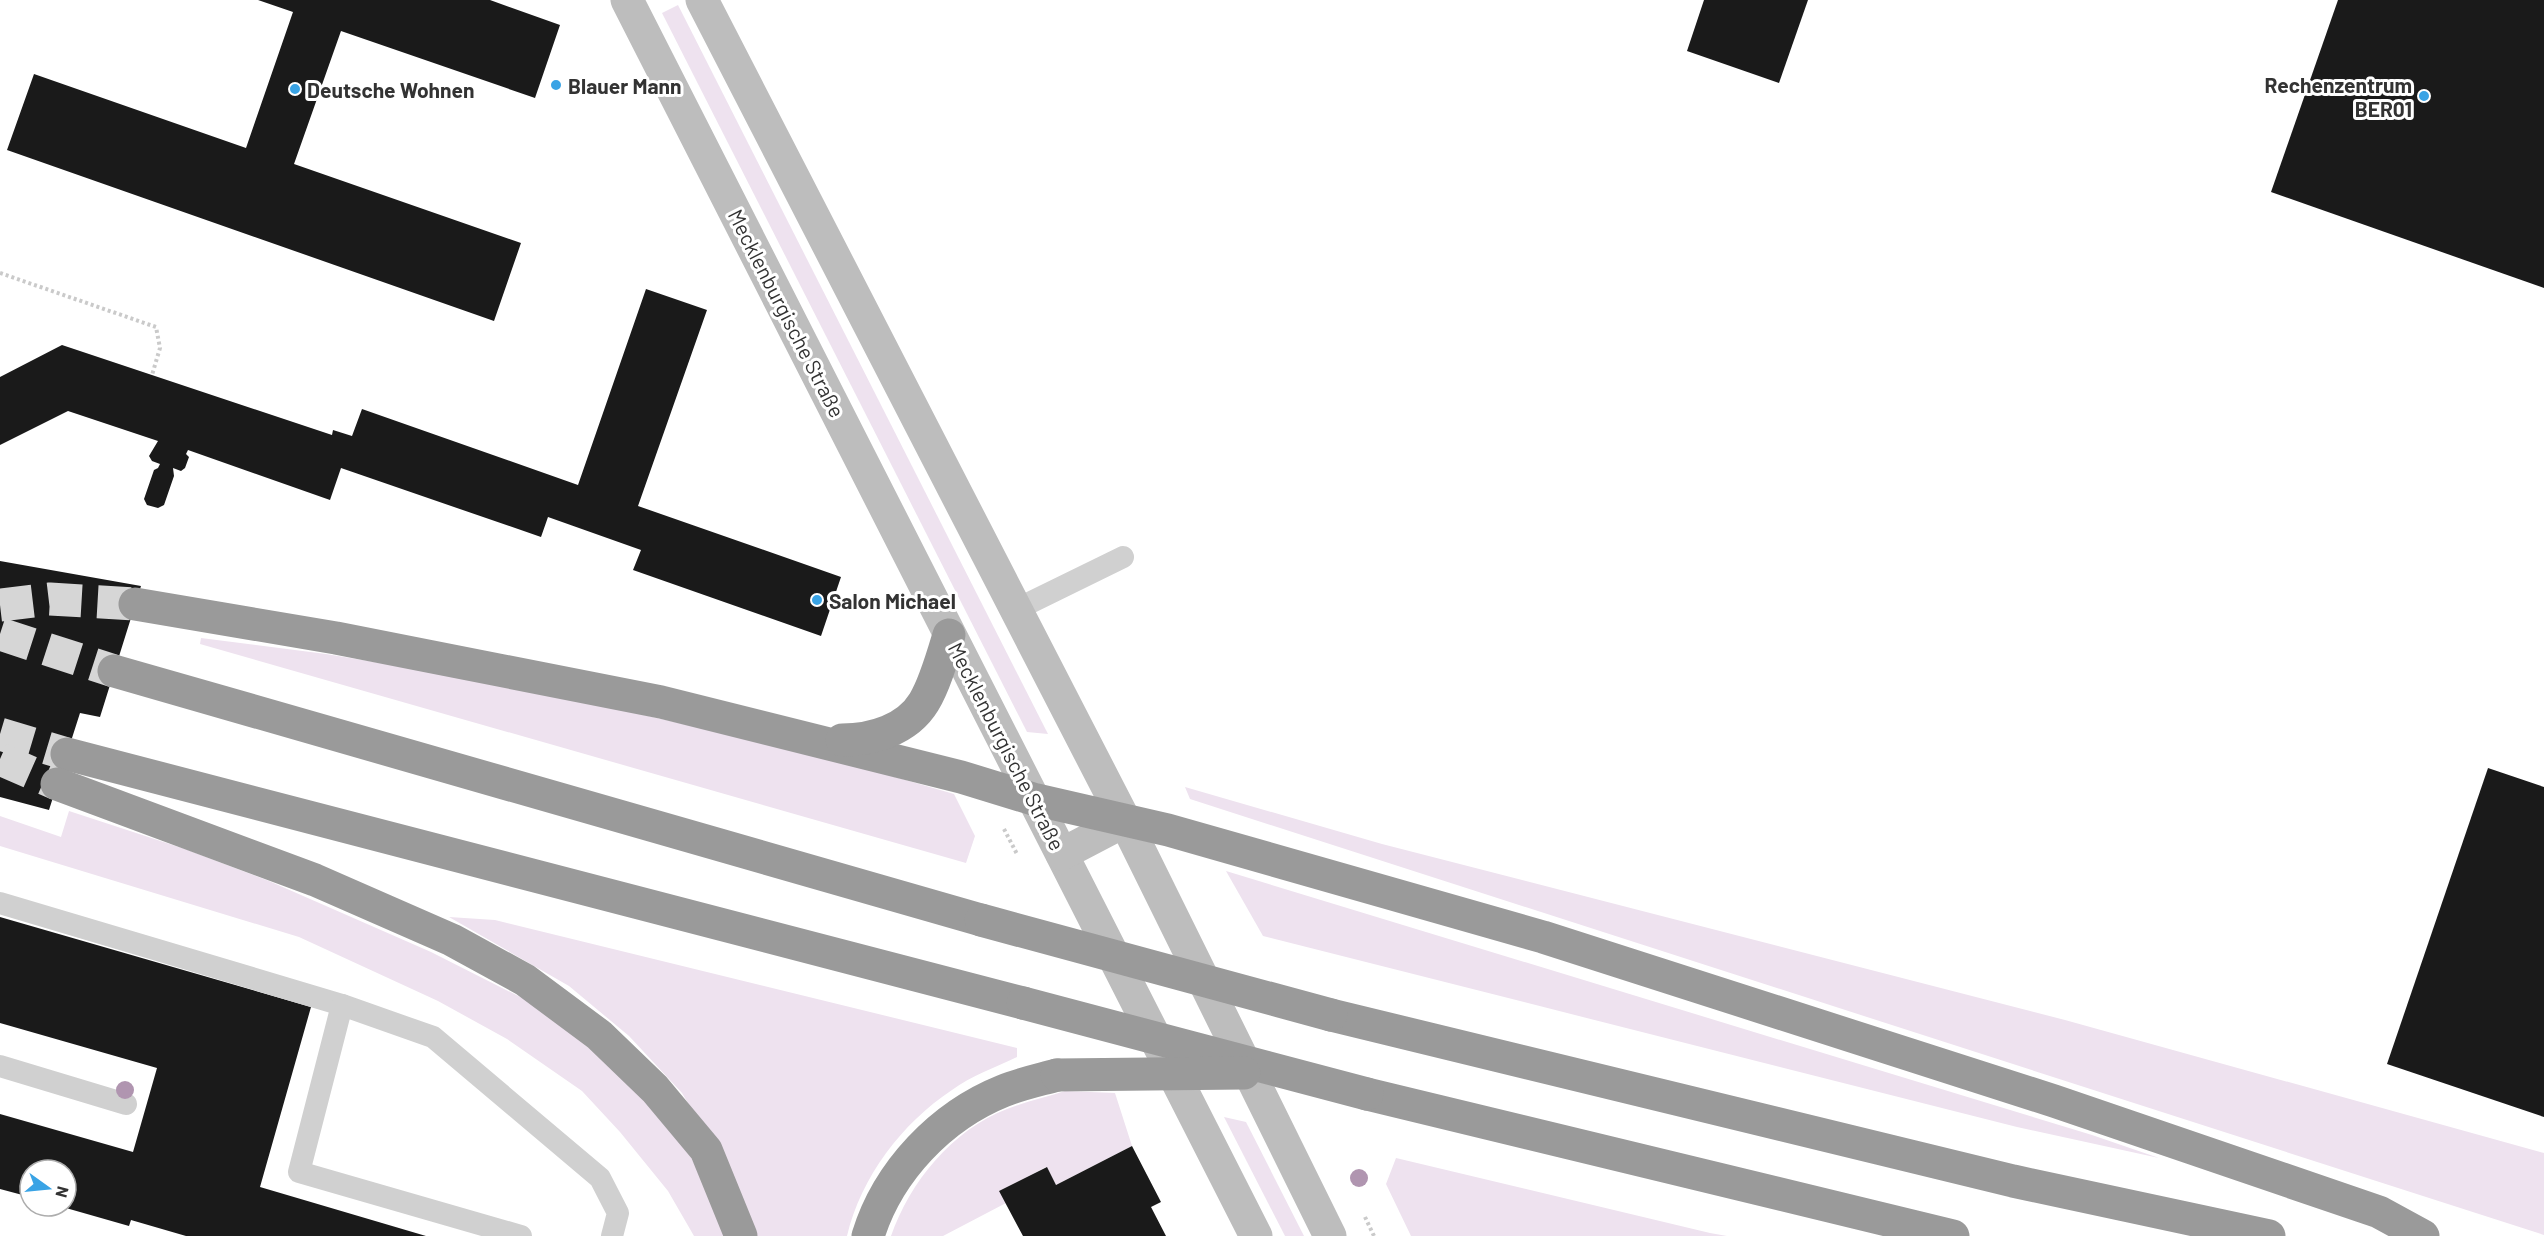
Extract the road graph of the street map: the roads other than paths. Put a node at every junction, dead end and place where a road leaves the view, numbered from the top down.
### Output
1 (627, 0) edge
2 (702, 0) edge
3 (1123, 557) dead end
4 (135, 604) tunnel mouth
5 (1015, 610) junction
6 (950, 635) junction
7 (114, 671) tunnel mouth
8 (815, 740) junction
9 (1033, 799) junction
10 (1125, 821) junction
11 (1062, 854) junction
12 (0, 903) edge
13 (342, 1005) junction
14 (0, 1066) edge
15 (1288, 1073) junction
16 (126, 1104) dead end
17 (521, 1236) edge
18 (612, 1236) edge
19 (741, 1236) edge
20 (868, 1236) edge
21 (1256, 1236) edge
22 (1330, 1236) edge
23 (1953, 1236) edge
24 (2269, 1236) edge
25 (2423, 1236) edge

1 - 6 main road, Mecklenburgische Straße
2 - 5 main road
3 - 5 lane
4 - 8 highway
5 - 10 main road
6 - 8 highway
6 - 9 main road, Mecklenburgische Straße
7 - 24 highway, bridge
8 - 9 highway
9 - 10 highway
9 - 11 main road, Mecklenburgische Straße
10 - 11 main road
10 - 22 main road
10 - 25 highway
11 - 21 main road, Mecklenburgische Straße
12 - 13 lane
13 - 17 lane
13 - 18 lane
14 - 16 lane
15 - 19 highway, bridge
15 - 20 highway, bridge
15 - 23 highway, bridge

